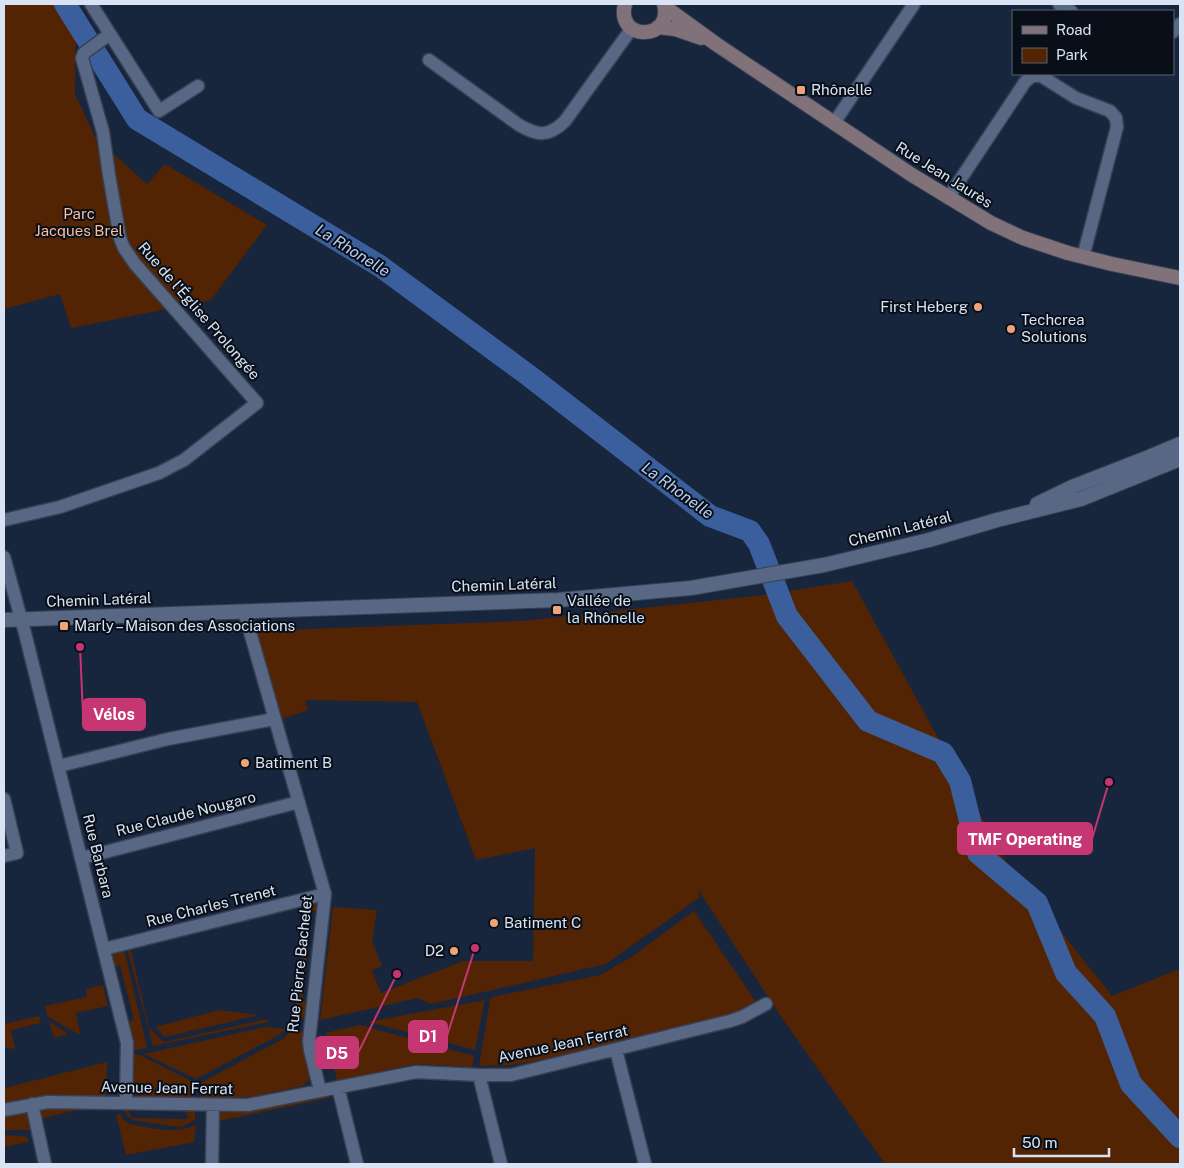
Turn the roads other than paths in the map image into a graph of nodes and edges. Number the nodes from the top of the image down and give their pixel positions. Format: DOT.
graph roads {
  1 [pos="91,4"];
  2 [pos="914,4"];
  3 [pos="623,5"];
  4 [pos="664,6"];
  5 [pos="632,28"];
  6 [pos="658,28"];
  7 [pos="105,37"];
  8 [pos="716,44"];
  9 [pos="429,60"];
  10 [pos="198,86"];
  11 [pos="834,123"];
  12 [pos="948,198"];
  13 [pos="1083,257"];
  14 [pos="1180,278"];
  15 [pos="1180,444"];
  16 [pos="1180,459"];
  17 [pos="4,520"];
  18 [pos="997,520"];
  19 [pos="4,557"];
  20 [pos="244,611"];
  21 [pos="21,619"];
  22 [pos="4,620"];
  23 [pos="274,718"];
  24 [pos="59,766"];
  25 [pos="4,799"];
  26 [pos="299,802"];
  27 [pos="4,856"];
  28 [pos="82,858"];
  29 [pos="325,894"];
  30 [pos="104,949"];
  31 [pos="766,1004"];
  32 [pos="616,1050"];
  33 [pos="479,1075"];
  34 [pos="338,1087"];
  35 [pos="320,1090"];
  36 [pos="126,1103"];
  37 [pos="32,1104"];
  38 [pos="214,1105"];
  39 [pos="4,1110"];
  40 [pos="45,1164"];
  41 [pos="212,1164"];
  42 [pos="357,1164"];
  43 [pos="501,1164"];
  44 [pos="645,1164"];
  1 -- 7 [label="street"];
  2 -- 11 [label="street"];
  3 -- 5 [label="main road"];
  4 -- 6 [label="main road, Rue Jean Jaurès"];
  4 -- 8 [label="main road, Rue Jean Jaurès"];
  5 -- 6 [label="main road, Rue Jean Jaurès"];
  5 -- 9 [label="street"];
  6 -- 8 [label="main road, Rue Jean Jaurès"];
  7 -- 10 [label="street"];
  7 -- 17 [label="street, Rue de l'Église Prolongée"];
  8 -- 11 [label="main road, Rue Jean Jaurès"];
  11 -- 12 [label="main road, Rue Jean Jaurès"];
  12 -- 13 [label="main road, Rue Jean Jaurès"];
  12 -- 13 [label="street"];
  13 -- 14 [label="main road, Rue Jean Jaurès"];
  15 -- 18 [label="street, Chemin Latéral"];
  16 -- 18 [label="street, Chemin Latéral"];
  18 -- 20 [label="street, Chemin Latéral"];
  19 -- 21 [label="street, Rue Barbara"];
  20 -- 21 [label="street, Chemin Latéral"];
  20 -- 23 [label="street, Rue Pierre Bachelet"];
  21 -- 22 [label="street, Chemin Latéral"];
  21 -- 24 [label="street, Rue Barbara"];
  23 -- 24 [label="street"];
  23 -- 26 [label="street, Rue Pierre Bachelet"];
  24 -- 28 [label="street, Rue Barbara"];
  25 -- 27 [label="street"];
  26 -- 28 [label="street, Rue Claude Nougaro"];
  26 -- 29 [label="street, Rue Pierre Bachelet"];
  28 -- 30 [label="street, Rue Barbara"];
  29 -- 30 [label="street, Rue Charles Trenet"];
  29 -- 35 [label="street, Rue Pierre Bachelet"];
  30 -- 36 [label="street, Rue Barbara"];
  31 -- 32 [label="street, Avenue Jean Ferrat"];
  32 -- 33 [label="street, Avenue Jean Ferrat"];
  32 -- 44 [label="street"];
  33 -- 34 [label="street, Avenue Jean Ferrat"];
  33 -- 43 [label="street"];
  34 -- 35 [label="street, Avenue Jean Ferrat"];
  34 -- 42 [label="street"];
  35 -- 38 [label="street, Avenue Jean Ferrat"];
  36 -- 37 [label="street, Avenue Jean Ferrat"];
  36 -- 38 [label="street, Avenue Jean Ferrat"];
  37 -- 39 [label="street, Avenue Jean Ferrat"];
  37 -- 40 [label="street"];
  38 -- 41 [label="street"];
}
